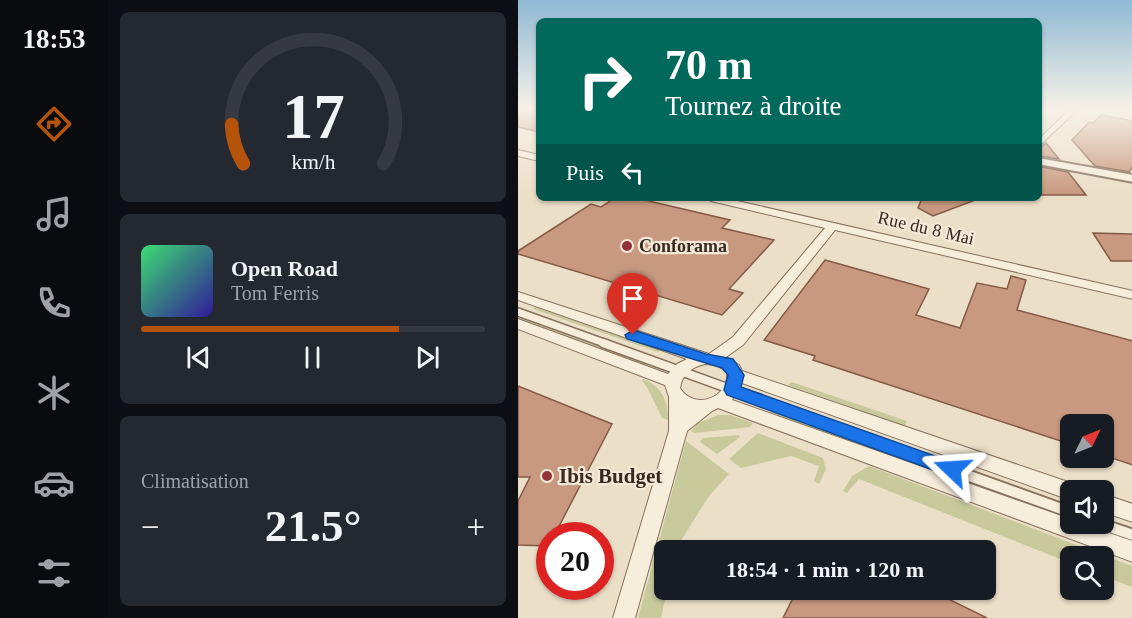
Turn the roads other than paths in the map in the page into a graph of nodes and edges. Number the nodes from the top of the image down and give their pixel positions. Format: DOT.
graph roads {
  1 [pos="518,153"];
  2 [pos="536,157"];
  3 [pos="1042,162"];
  4 [pos="1133,178"];
  5 [pos="724,201"];
  6 [pos="832,226"];
  7 [pos="1133,295"];
  8 [pos="518,296"];
  9 [pos="518,312"];
  10 [pos="518,324"];
  11 [pos="738,341"];
  12 [pos="709,359"];
  13 [pos="676,384"];
  14 [pos="725,388"];
  15 [pos="679,427"];
  16 [pos="1060,488"];
  17 [pos="1114,507"];
  18 [pos="1060,508"];
  19 [pos="1133,513"];
  20 [pos="1114,528"];
  21 [pos="1133,535"];
  22 [pos="1133,552"];
  23 [pos="624,618"];
  1 -- 2 [label="street"];
  3 -- 4 [label="street"];
  5 -- 6 [label="street, Rue du 8 Mai"];
  6 -- 7 [label="street, Rue du 8 Mai"];
  6 -- 11 [label="street"];
  8 -- 12 [label="street"];
  9 -- 13 [label="lane"];
  10 -- 13 [label="street"];
  11 -- 12 [label="street"];
  11 -- 14 [label="street"];
  12 -- 13 [label="street"];
  12 -- 14 [label="street"];
  13 -- 14 [label="lane"];
  13 -- 14 [label="street"];
  13 -- 15 [label="street"];
  14 -- 15 [label="street"];
  14 -- 16 [label="street"];
  14 -- 18 [label="lane"];
  14 -- 22 [label="street"];
  15 -- 23 [label="street"];
  17 -- 19 [label="street"];
  20 -- 21 [label="lane"];
}
